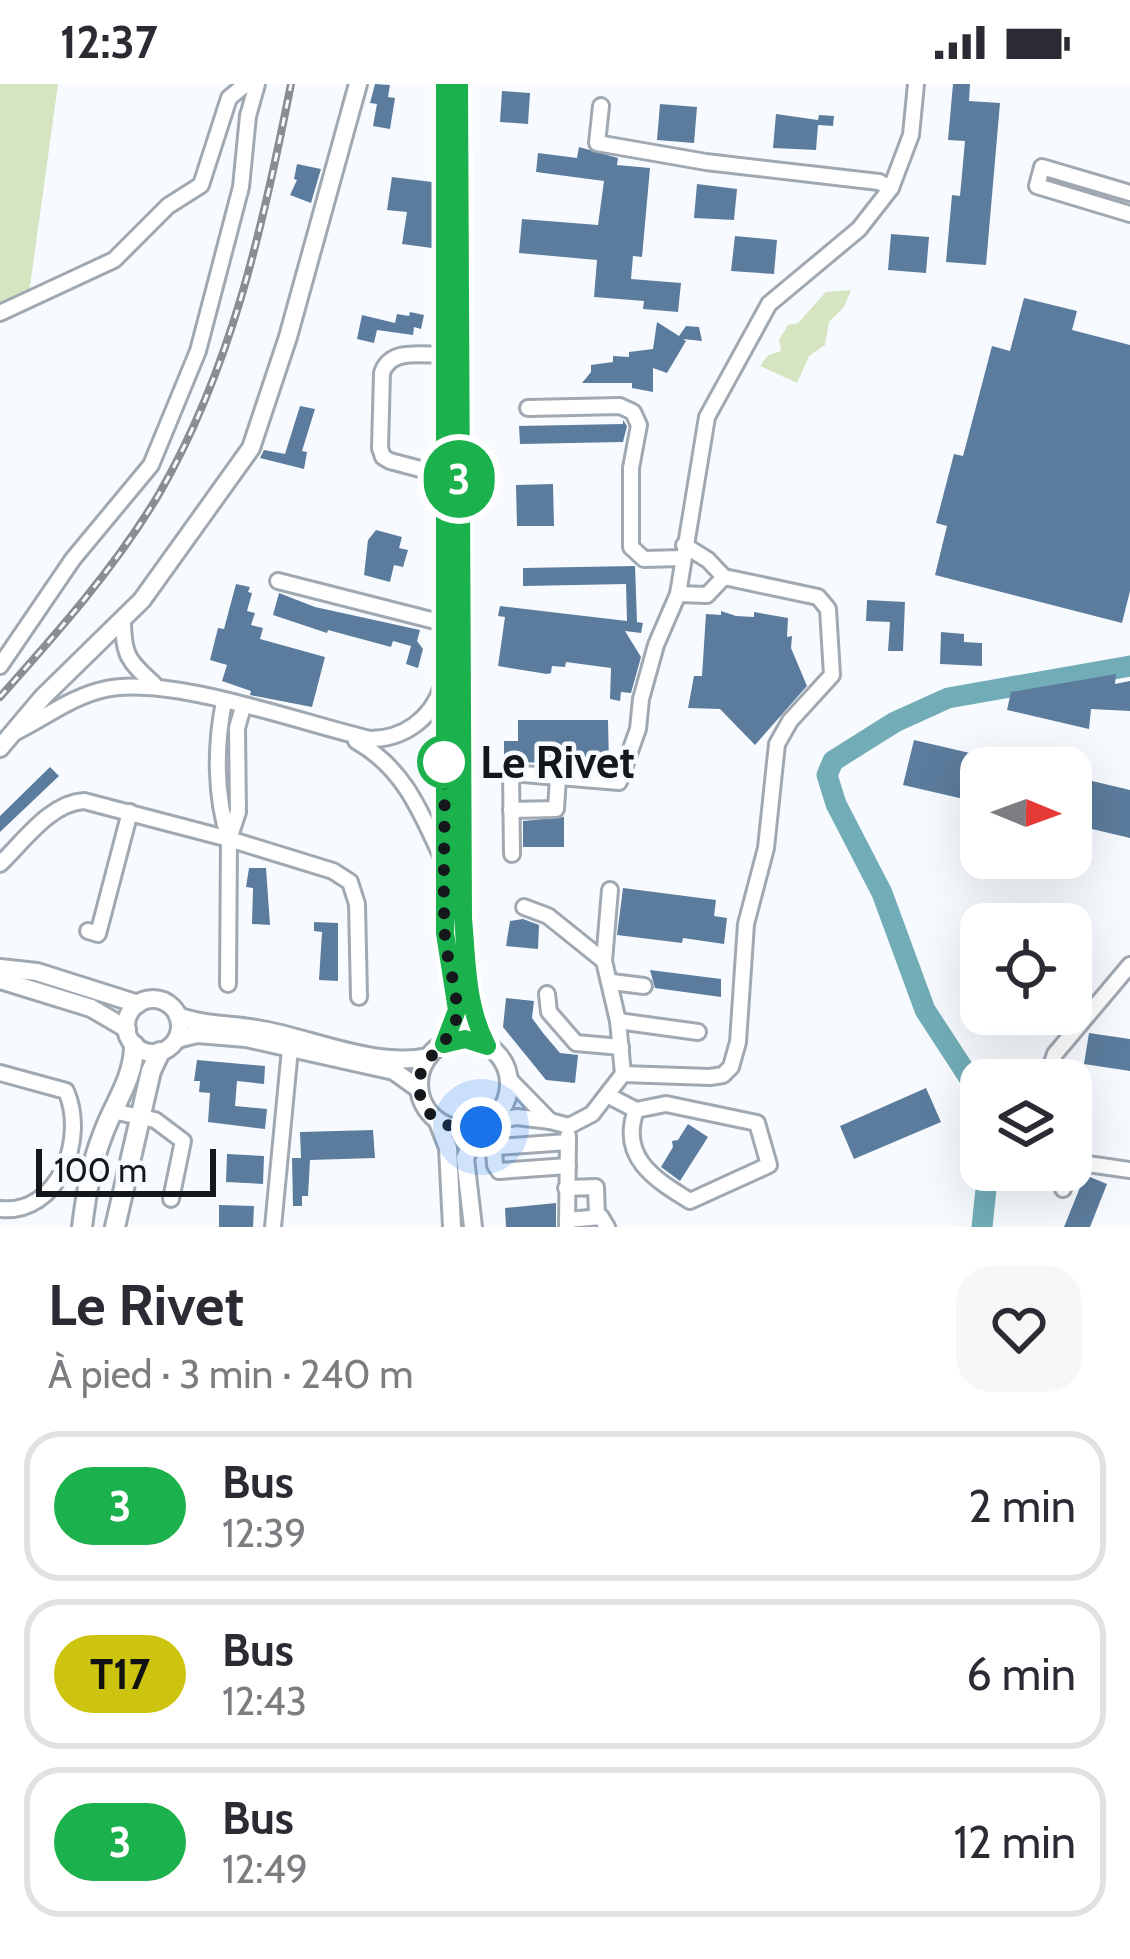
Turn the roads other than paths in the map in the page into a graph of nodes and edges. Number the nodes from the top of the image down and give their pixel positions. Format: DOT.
graph roads {
  1 [pos="246,84"];
  2 [pos="256,84"];
  3 [pos="358,84"];
  4 [pos="445,84"];
  5 [pos="459,84"];
  6 [pos="916,84"];
  7 [pos="601,106"];
  8 [pos="891,188"];
  9 [pos="1130,193"];
  10 [pos="1130,214"];
  11 [pos="0,313"];
  12 [pos="444,355"];
  13 [pos="528,407"];
  14 [pos="443,475"];
  15 [pos="683,551"];
  16 [pos="724,577"];
  17 [pos="278,581"];
  18 [pos="678,594"];
  19 [pos="123,619"];
  20 [pos="443,623"];
  21 [pos="0,666"];
  22 [pos="443,682"];
  23 [pos="154,684"];
  24 [pos="224,702"];
  25 [pos="243,707"];
  26 [pos="341,732"];
  27 [pos="13,733"];
  28 [pos="0,748"];
  29 [pos="558,777"];
  30 [pos="512,809"];
  31 [pos="130,812"];
  32 [pos="230,839"];
  33 [pos="512,854"];
  34 [pos="0,864"];
  35 [pos="445,866"];
  36 [pos="610,890"];
  37 [pos="524,907"];
  38 [pos="88,931"];
  39 [pos="604,961"];
  40 [pos="1130,965"];
  41 [pos="0,968"];
  42 [pos="0,980"];
  43 [pos="611,982"];
  44 [pos="228,984"];
  45 [pos="644,986"];
  46 [pos="547,994"];
  47 [pos="359,997"];
  48 [pos="138,1004"];
  49 [pos="178,1016"];
  50 [pos="618,1021"];
  51 [pos="698,1032"];
  52 [pos="130,1037"];
  53 [pos="177,1039"];
  54 [pos="444,1044"];
  55 [pos="487,1046"];
  56 [pos="621,1048"];
  57 [pos="290,1049"];
  58 [pos="160,1052"];
  59 [pos="428,1058"];
  60 [pos="1053,1059"];
  61 [pos="0,1073"];
  62 [pos="623,1074"];
  63 [pos="508,1078"];
  64 [pos="419,1089"];
  65 [pos="609,1096"];
  66 [pos="636,1110"];
  67 [pos="112,1111"];
  68 [pos="144,1117"];
  69 [pos="438,1121"];
  70 [pos="550,1121"];
  71 [pos="485,1124"];
  72 [pos="568,1134"];
  73 [pos="1092,1164"];
  74 [pos="568,1166"];
  75 [pos="1130,1170"];
  76 [pos="566,1188"];
  77 [pos="171,1199"];
  78 [pos="0,1209"];
  79 [pos="602,1222"];
  80 [pos="567,1224"];
  81 [pos="82,1227"];
  82 [pos="115,1227"];
  83 [pos="273,1227"];
  84 [pos="452,1227"];
  85 [pos="473,1227"];
  1 -- 11 [label="street"];
  2 -- 21 [label="street"];
  3 -- 19 [label="main road"];
  4 -- 12 [label="main road"];
  5 -- 55 [label="main road"];
  6 -- 8 [label="street"];
  7 -- 8 [label="street"];
  8 -- 15 [label="street"];
  9 -- 10 [label="street"];
  12 -- 14 [label="main road"];
  12 -- 14 [label="street"];
  13 -- 15 [label="street"];
  14 -- 20 [label="main road"];
  15 -- 16 [label="street"];
  15 -- 18 [label="street"];
  16 -- 18 [label="street"];
  16 -- 62 [label="street"];
  17 -- 20 [label="street"];
  18 -- 29 [label="street"];
  19 -- 23 [label="street"];
  19 -- 27 [label="main road"];
  20 -- 22 [label="main road"];
  22 -- 26 [label="street"];
  22 -- 35 [label="main road"];
  23 -- 24 [label="street"];
  23 -- 27 [label="street"];
  24 -- 25 [label="street"];
  24 -- 32 [label="street"];
  25 -- 26 [label="street"];
  25 -- 32 [label="street"];
  26 -- 35 [label="street"];
  27 -- 28 [label="main road"];
  29 -- 30 [label="street"];
  29 -- 30 [label="street"];
  30 -- 33 [label="street"];
  31 -- 32 [label="street"];
  31 -- 34 [label="street"];
  31 -- 38 [label="street"];
  32 -- 44 [label="street"];
  32 -- 47 [label="street"];
  35 -- 54 [label="main road"];
  36 -- 39 [label="street"];
  37 -- 39 [label="street"];
  39 -- 43 [label="street"];
  40 -- 60 [label="street"];
  41 -- 48 [label="main road"];
  42 -- 52 [label="main road"];
  43 -- 45 [label="street"];
  43 -- 50 [label="street"];
  46 -- 56 [label="street"];
  48 -- 49 [label="main road"];
  48 -- 52 [label="main road"];
  49 -- 53 [label="main road"];
  49 -- 59 [label="main road"];
  50 -- 51 [label="street"];
  50 -- 56 [label="street"];
  52 -- 58 [label="main road"];
  52 -- 67 [label="highway"];
  53 -- 57 [label="main road"];
  53 -- 58 [label="main road"];
  54 -- 55 [label="main road"];
  54 -- 59 [label="main road"];
  55 -- 63 [label="main road"];
  56 -- 62 [label="street"];
  57 -- 64 [label="main road"];
  57 -- 83 [label="street"];
  58 -- 68 [label="highway"];
  59 -- 64 [label="main road"];
  61 -- 78 [label="street"];
  62 -- 65 [label="street"];
  63 -- 70 [label="street"];
  63 -- 71 [label="main road"];
  64 -- 69 [label="main road"];
  65 -- 66 [label="street"];
  65 -- 72 [label="street"];
  66 -- 66 [label="street"];
  67 -- 68 [label="street"];
  67 -- 81 [label="highway"];
  68 -- 77 [label="street"];
  68 -- 82 [label="highway"];
  69 -- 71 [label="main road"];
  69 -- 84 [label="main road"];
  70 -- 71 [label="street"];
  70 -- 72 [label="street"];
  71 -- 85 [label="main road"];
  72 -- 74 [label="street"];
  72 -- 74 [label="street"];
  73 -- 75 [label="street"];
  74 -- 76 [label="street"];
  76 -- 79 [label="street"];
  76 -- 80 [label="street"];
  79 -- 80 [label="street"];
}
